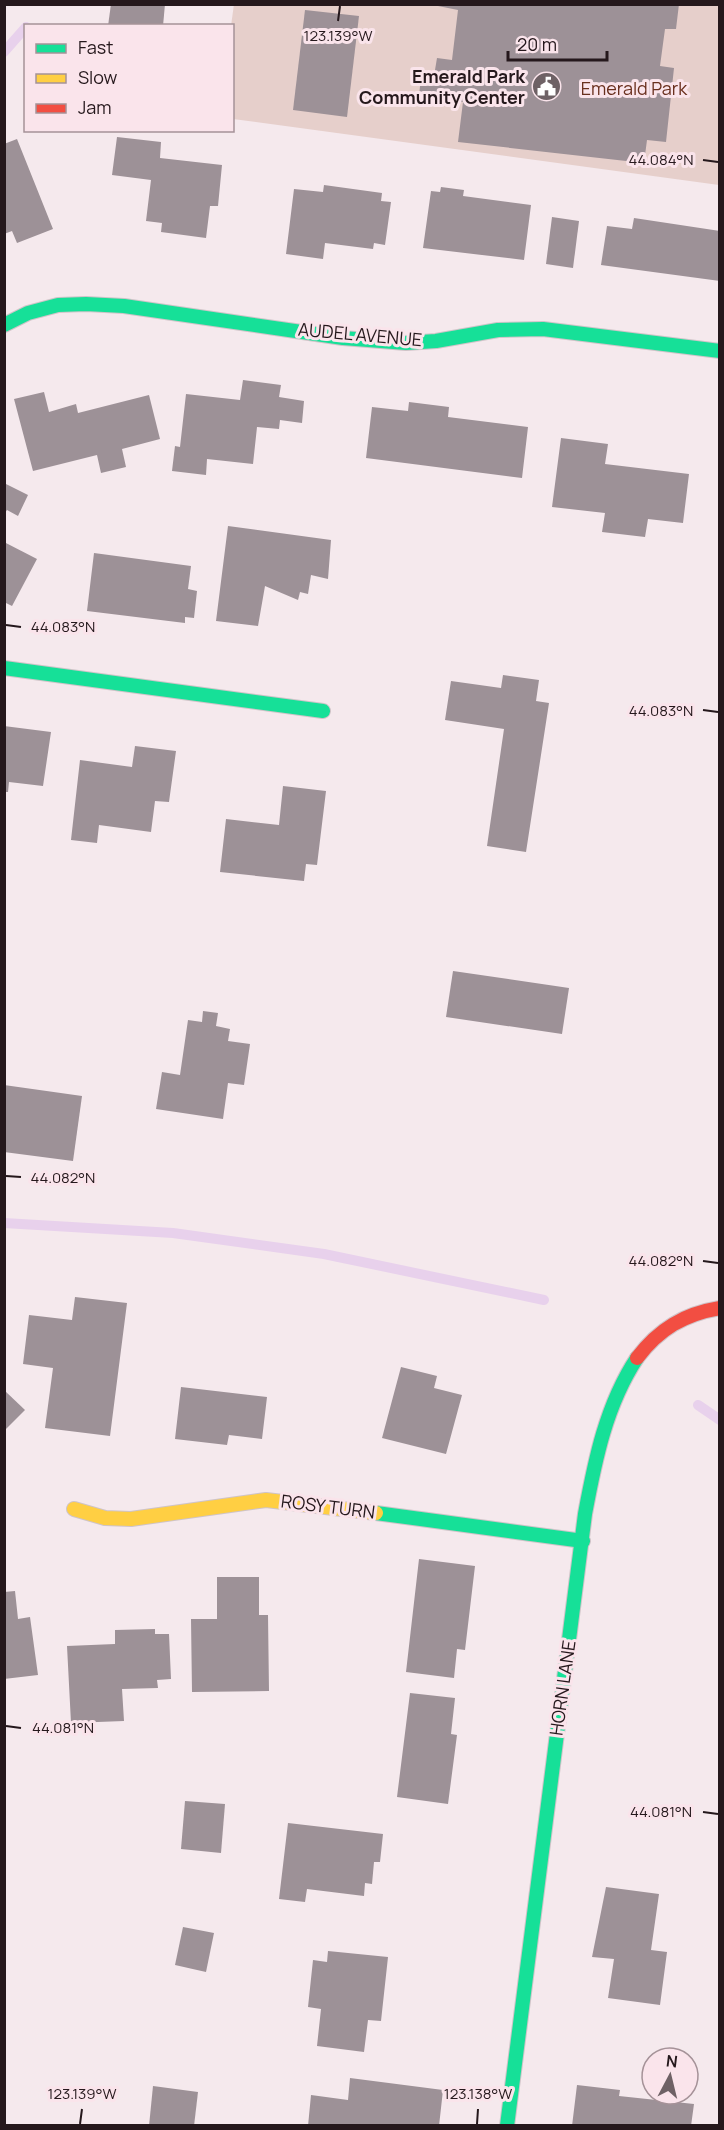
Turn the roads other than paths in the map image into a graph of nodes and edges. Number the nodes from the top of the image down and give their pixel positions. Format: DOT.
graph roads {
  1 [pos="4,325"];
  2 [pos="720,351"];
  3 [pos="4,668"];
  4 [pos="323,711"];
  5 [pos="720,1308"];
  6 [pos="74,1509"];
  7 [pos="583,1541"];
  8 [pos="507,2126"];
  1 -- 2 [label="street, AUDEL AVENUE"];
  3 -- 4 [label="street"];
  5 -- 7 [label="street, HORN LANE"];
  6 -- 7 [label="street, ROSY TURN"];
  7 -- 8 [label="street, HORN LANE"];
}
